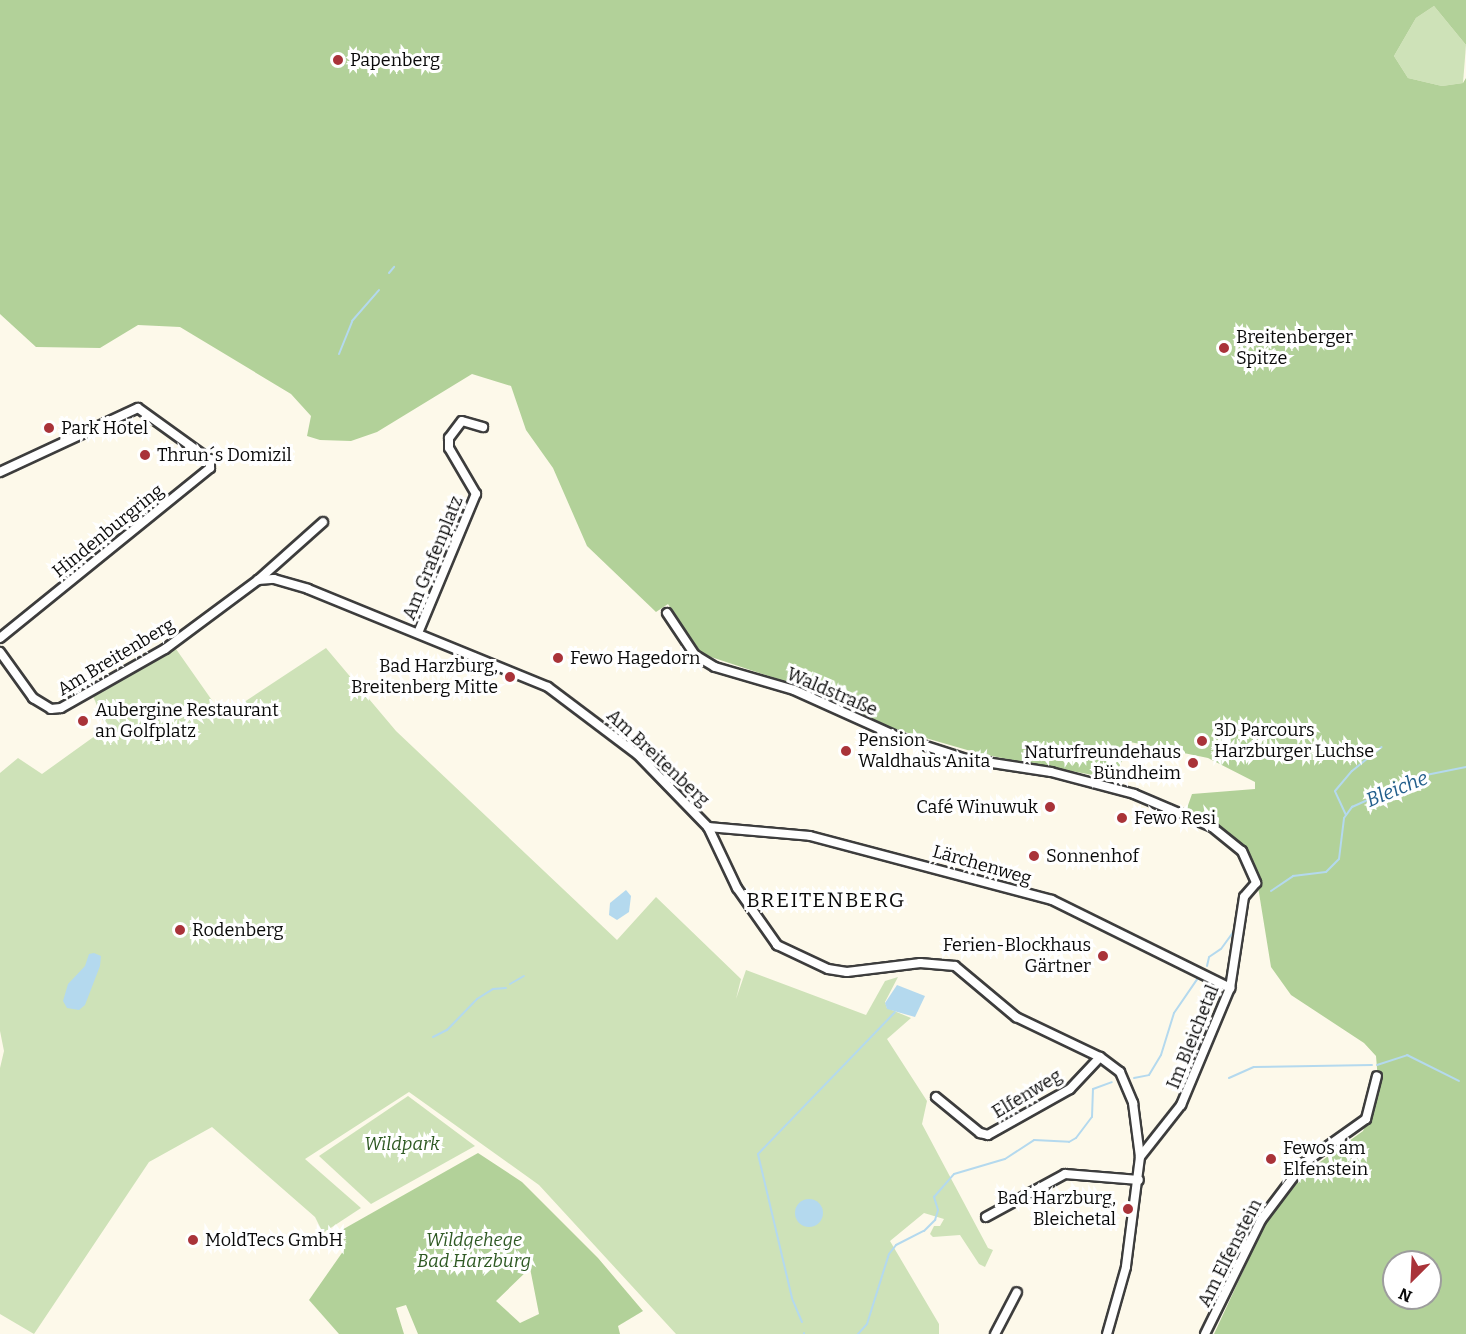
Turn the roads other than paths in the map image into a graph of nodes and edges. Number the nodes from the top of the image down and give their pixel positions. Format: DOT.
graph roads {
  1 [pos="483,428"];
  2 [pos="0,472"];
  3 [pos="322,522"];
  4 [pos="258,580"];
  5 [pos="667,613"];
  6 [pos="418,633"];
  7 [pos="0,638"];
  8 [pos="0,652"];
  9 [pos="708,828"];
  10 [pos="1256,883"];
  11 [pos="1230,988"];
  12 [pos="1100,1058"];
  13 [pos="1377,1076"];
  14 [pos="936,1097"];
  15 [pos="1140,1157"];
  16 [pos="1139,1179"];
  17 [pos="986,1217"];
  18 [pos="1017,1292"];
  19 [pos="995,1334"];
  20 [pos="1107,1334"];
  21 [pos="1205,1334"];
  1 -- 6 [label="street, Am Grafenplatz"];
  2 -- 7 [label="street, Hindenburgring"];
  3 -- 4 [label="street, Am Breitenberg"];
  4 -- 6 [label="street, Am Breitenberg"];
  4 -- 8 [label="street, Am Breitenberg"];
  5 -- 10 [label="street, Waldstraße"];
  6 -- 9 [label="street, Am Breitenberg"];
  9 -- 11 [label="street, Lärchenweg"];
  9 -- 12 [label="street, Am Breitenberg"];
  10 -- 11 [label="street, Im Bleichetal"];
  11 -- 15 [label="street, Im Bleichetal"];
  12 -- 14 [label="street, Elfenweg"];
  12 -- 15 [label="street, Am Breitenberg"];
  13 -- 21 [label="street, Am Elfenstein"];
  15 -- 16 [label="street, Am Breitenberg"];
  16 -- 17 [label="street"];
  16 -- 20 [label="street, Am Breitenberg"];
  18 -- 19 [label="street"];
}
